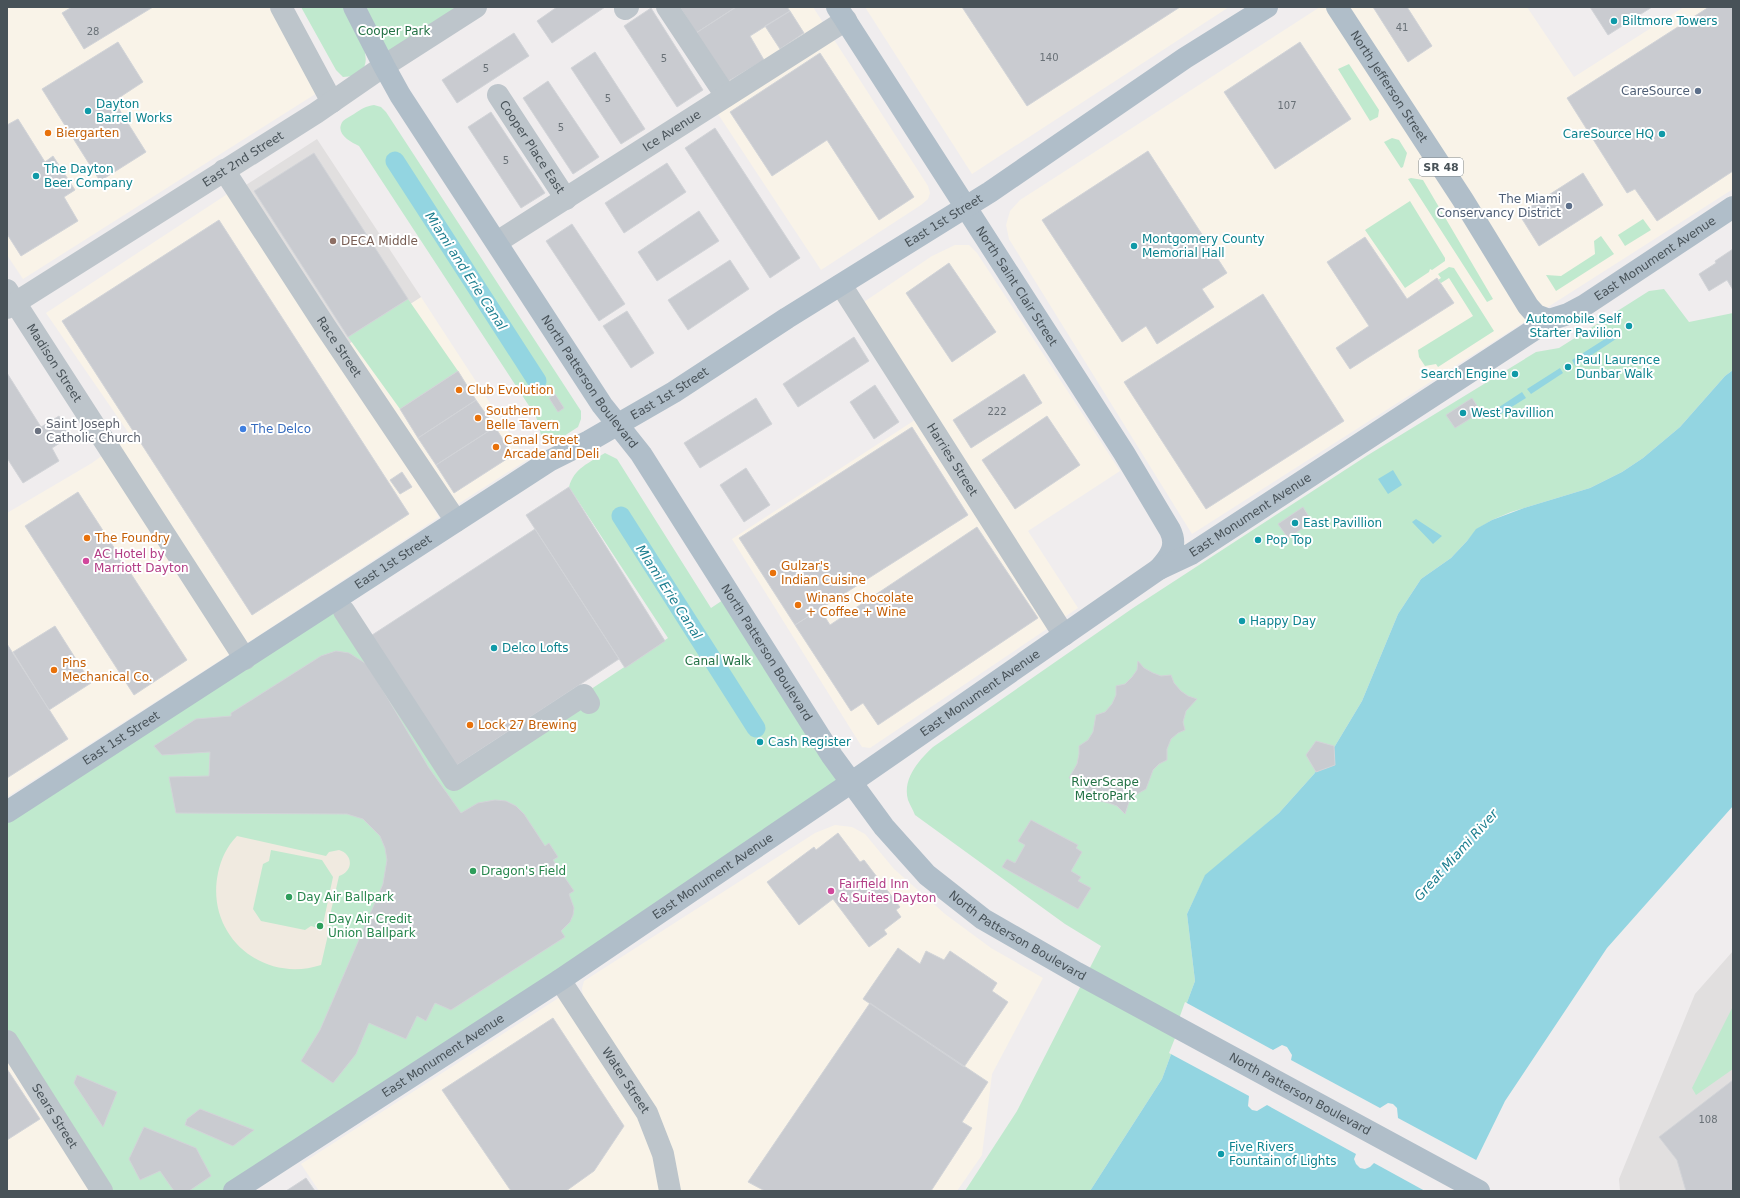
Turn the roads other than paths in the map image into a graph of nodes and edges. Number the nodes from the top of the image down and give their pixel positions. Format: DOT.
graph roads {
  1 [pos="282,7"];
  2 [pos="354,7"];
  3 [pos="476,7"];
  4 [pos="667,7"];
  5 [pos="1266,7"];
  6 [pos="1337,7"];
  7 [pos="842,14"];
  8 [pos="384,66"];
  9 [pos="498,95"];
  10 [pos="726,96"];
  11 [pos="332,102"];
  12 [pos="224,170"];
  13 [pos="566,198"];
  14 [pos="967,207"];
  15 [pos="1733,207"];
  16 [pos="497,242"];
  17 [pos="840,285"];
  18 [pos="10,301"];
  19 [pos="1549,320"];
  20 [pos="616,424"];
  21 [pos="456,522"];
  22 [pos="1159,569"];
  23 [pos="344,611"];
  24 [pos="1064,635"];
  25 [pos="245,659"];
  26 [pos="589,703"];
  27 [pos="852,782"];
  28 [pos="7,812"];
  29 [pos="560,980"];
  30 [pos="7,1040"];
  31 [pos="102,1191"];
  32 [pos="234,1191"];
  33 [pos="670,1191"];
  34 [pos="1479,1191"];
  1 -- 11 [label="street"];
  2 -- 8 [label="main road, North Patterson Boulevard"];
  3 -- 8 [label="street, East 2nd Street"];
  4 -- 10 [label="street"];
  5 -- 14 [label="main road, East 1st Street"];
  6 -- 19 [label="main road, North Jefferson Street / SR 48"];
  7 -- 10 [label="street, Ice Avenue"];
  7 -- 14 [label="main road, North Saint Clair Street"];
  8 -- 11 [label="street, East 2nd Street"];
  8 -- 16 [label="main road, North Patterson Boulevard"];
  9 -- 13 [label="street, Cooper Place East"];
  10 -- 13 [label="street, Ice Avenue"];
  11 -- 12 [label="street, East 2nd Street"];
  12 -- 18 [label="street, East 2nd Street"];
  12 -- 21 [label="street, Race Street"];
  13 -- 16 [label="street, Ice Avenue"];
  14 -- 17 [label="main road, East 1st Street"];
  14 -- 22 [label="main road, North Saint Clair Street"];
  15 -- 19 [label="main road, East Monument Avenue"];
  16 -- 20 [label="main road, North Patterson Boulevard"];
  17 -- 20 [label="main road, East 1st Street"];
  17 -- 24 [label="street, Harries Street"];
  18 -- 25 [label="street, Madison Street"];
  19 -- 22 [label="main road, East Monument Avenue"];
  20 -- 21 [label="main road, East 1st Street"];
  20 -- 27 [label="main road, North Patterson Boulevard"];
  21 -- 25 [label="main road, East 1st Street"];
  22 -- 24 [label="main road, East Monument Avenue"];
  23 -- 26 [label="street"];
  24 -- 27 [label="main road, East Monument Avenue"];
  25 -- 28 [label="main road, East 1st Street"];
  27 -- 29 [label="main road, East Monument Avenue"];
  27 -- 34 [label="main road, North Patterson Boulevard"];
  29 -- 32 [label="main road, East Monument Avenue"];
  29 -- 33 [label="street, Water Street"];
  30 -- 31 [label="street, Sears Street"];
}
